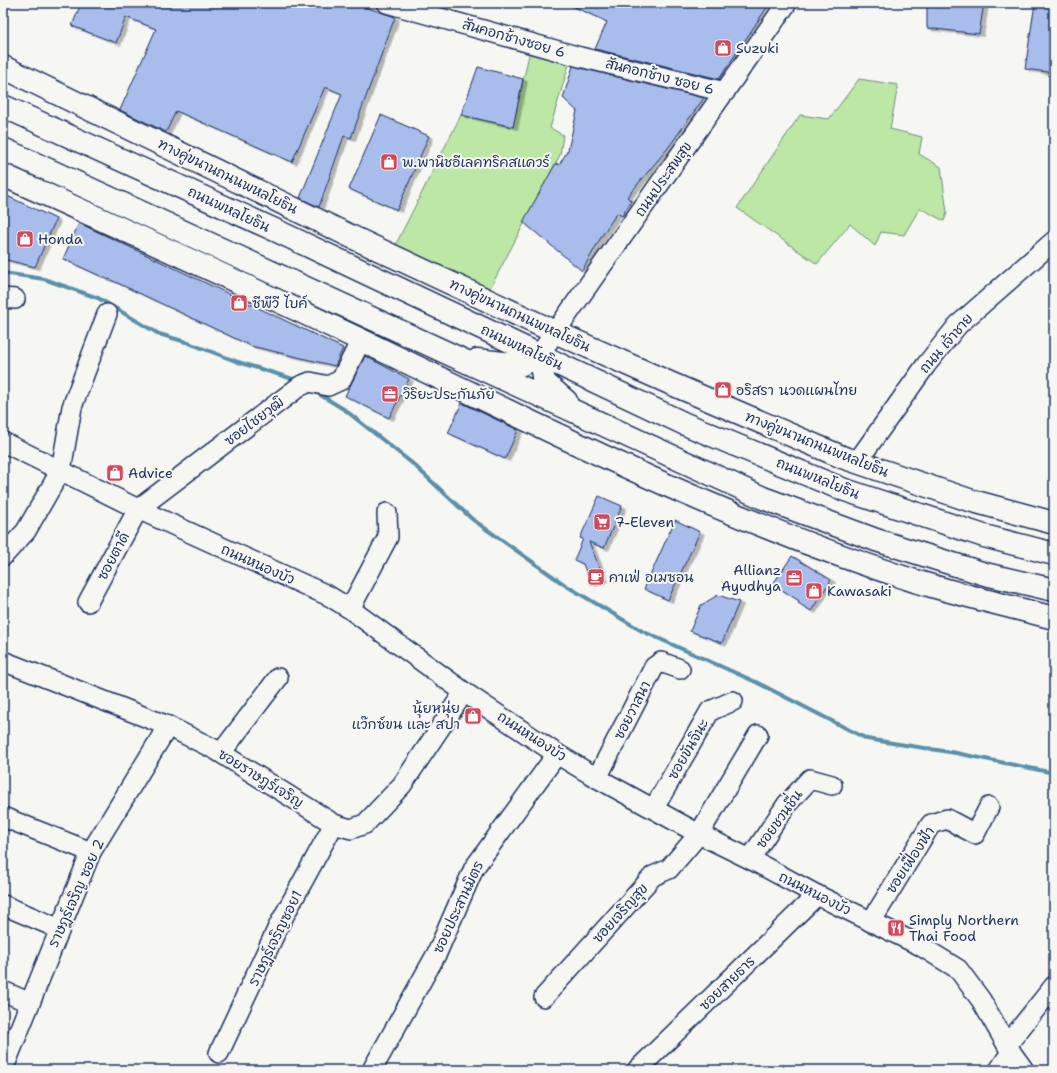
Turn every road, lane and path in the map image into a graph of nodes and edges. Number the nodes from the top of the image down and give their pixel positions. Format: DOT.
graph roads {
  1 [pos="388,3"];
  2 [pos="778,5"];
  3 [pos="595,60"];
  4 [pos="3,68"];
  5 [pos="725,92"];
  6 [pos="3,106"];
  7 [pos="3,149"];
  8 [pos="3,175"];
  9 [pos="277,231"];
  10 [pos="350,236"];
  11 [pos="1054,241"];
  12 [pos="107,314"];
  13 [pos="327,324"];
  14 [pos="390,326"];
  15 [pos="556,332"];
  16 [pos="361,340"];
  17 [pos="539,355"];
  18 [pos="457,357"];
  19 [pos="586,418"];
  20 [pos="3,442"];
  21 [pos="849,460"];
  22 [pos="62,470"];
  23 [pos="876,501"];
  24 [pos="138,510"];
  25 [pos="387,513"];
  26 [pos="819,518"];
  27 [pos="747,519"];
  28 [pos="1054,523"];
  29 [pos="1054,554"];
  30 [pos="3,556"];
  31 [pos="1054,590"];
  32 [pos="88,602"];
  33 [pos="350,609"];
  34 [pos="1054,618"];
  35 [pos="3,661"];
  36 [pos="680,669"];
  37 [pos="278,678"];
  38 [pos="464,692"];
  39 [pos="733,701"];
  40 [pos="168,726"];
  41 [pos="758,735"];
  42 [pos="221,753"];
  43 [pos="557,754"];
  44 [pos="597,778"];
  45 [pos="832,785"];
  46 [pos="989,807"];
  47 [pos="654,808"];
  48 [pos="3,817"];
  49 [pos="334,824"];
  50 [pos="699,834"];
  51 [pos="91,852"];
  52 [pos="750,859"];
  53 [pos="817,895"];
  54 [pos="3,905"];
  55 [pos="871,922"];
  56 [pos="60,929"];
  57 [pos="1054,986"];
  58 [pos="3,991"];
  59 [pos="544,997"];
  60 [pos="30,1003"];
  61 [pos="1009,1049"];
  62 [pos="219,1053"];
  63 [pos="3,1070"];
  64 [pos="372,1070"];
  65 [pos="637,1070"];
  66 [pos="999,1070"];
  67 [pos="1024,1070"];
  1 -- 3 [label="street, สันคอกช้างซอย 6"];
  2 -- 5 [label="street, ถนนประสพสุข"];
  3 -- 5 [label="street, สันคอกช้าง ซอย 6"];
  4 -- 10 [label="main road, ทางคู่ขนานถนนพหลโยธิน"];
  5 -- 15 [label="street, ถนนประสพสุข"];
  6 -- 9 [label="main road, ถนนพหลโยธิน"];
  7 -- 14 [label="main road"];
  8 -- 13 [label="main road"];
  9 -- 10 [label="main road"];
  9 -- 17 [label="main road, ถนนพหลโยธิน"];
  10 -- 15 [label="main road, ทางคู่ขนานถนนพหลโยธิน"];
  11 -- 21 [label="street, ถนน เจ้าชาย"];
  12 -- 22 [label="street"];
  13 -- 14 [label="main road"];
  13 -- 16 [label="main road"];
  14 -- 18 [label="main road"];
  15 -- 17 [label="street, ถนนประสพสุข"];
  15 -- 21 [label="main road, ทางคู่ขนานถนนพหลโยธิน"];
  16 -- 24 [label="street, ซอยไชยวุฒิ"];
  16 -- 27 [label="main road"];
  17 -- 18 [label="main road"];
  17 -- 19 [label="main road"];
  17 -- 23 [label="main road, ถนนพหลโยธิน"];
  18 -- 19 [label="main road"];
  19 -- 26 [label="main road"];
  20 -- 22 [label="street, ถนนหนองบัว"];
  21 -- 23 [label="main road"];
  21 -- 28 [label="main road, ทางคู่ขนานถนนพหลโยธิน"];
  22 -- 24 [label="street, ถนนหนองบัว"];
  22 -- 30 [label="street"];
  23 -- 29 [label="main road, ถนนพหลโยธิน"];
  24 -- 32 [label="street, ซอยตาดี"];
  24 -- 33 [label="street, ถนนหนองบัว"];
  25 -- 33 [label="street"];
  26 -- 27 [label="main road"];
  26 -- 31 [label="main road"];
  27 -- 34 [label="main road"];
  33 -- 38 [label="street, ถนนหนองบัว"];
  35 -- 40 [label="street, ซอยราษฎร์เจริญ"];
  36 -- 44 [label="street, ซอยวาสนา"];
  37 -- 42 [label="street"];
  38 -- 43 [label="street, ถนนหนองบัว"];
  38 -- 49 [label="street, ซอยราษฎร์เจริญ"];
  39 -- 47 [label="street, ซอยขันจินะ"];
  40 -- 42 [label="street, ซอยราษฎร์เจริญ"];
  40 -- 51 [label="street, ราษฎร์เจริญ ซอย 2"];
  41 -- 50 [label="street, ซอยเจริญสุข"];
  42 -- 49 [label="street, ซอยราษฎร์เจริญ"];
  43 -- 44 [label="street, ถนนหนองบัว"];
  43 -- 64 [label="street, ซอยประสานมิตร"];
  44 -- 47 [label="street, ถนนหนองบัว"];
  45 -- 52 [label="street, ซอยชวนชื่น"];
  46 -- 55 [label="street, ซอยเฟื่องฟ้า"];
  47 -- 50 [label="street, ถนนหนองบัว"];
  48 -- 51 [label="street"];
  49 -- 62 [label="street, ราษฎร์เจริญซอย1"];
  50 -- 52 [label="street, ถนนหนองบัว"];
  50 -- 59 [label="street, ซอยเจริญสุข"];
  51 -- 56 [label="street, ราษฎร์เจริญ ซอย 2"];
  52 -- 53 [label="street, ถนนหนองบัว"];
  53 -- 55 [label="street, ถนนหนองบัว"];
  53 -- 65 [label="street, ซอยสายธาร"];
  54 -- 56 [label="street"];
  55 -- 61 [label="street, ถนนหนองบัว"];
  56 -- 60 [label="street, ราษฎร์เจริญ ซอย 2"];
  57 -- 61 [label="street"];
  58 -- 60 [label="street"];
  60 -- 63 [label="street, ราษฎร์เจริญ ซอย 2"];
  61 -- 66 [label="street"];
  61 -- 67 [label="street, ถนนหนองบัว"];
}
